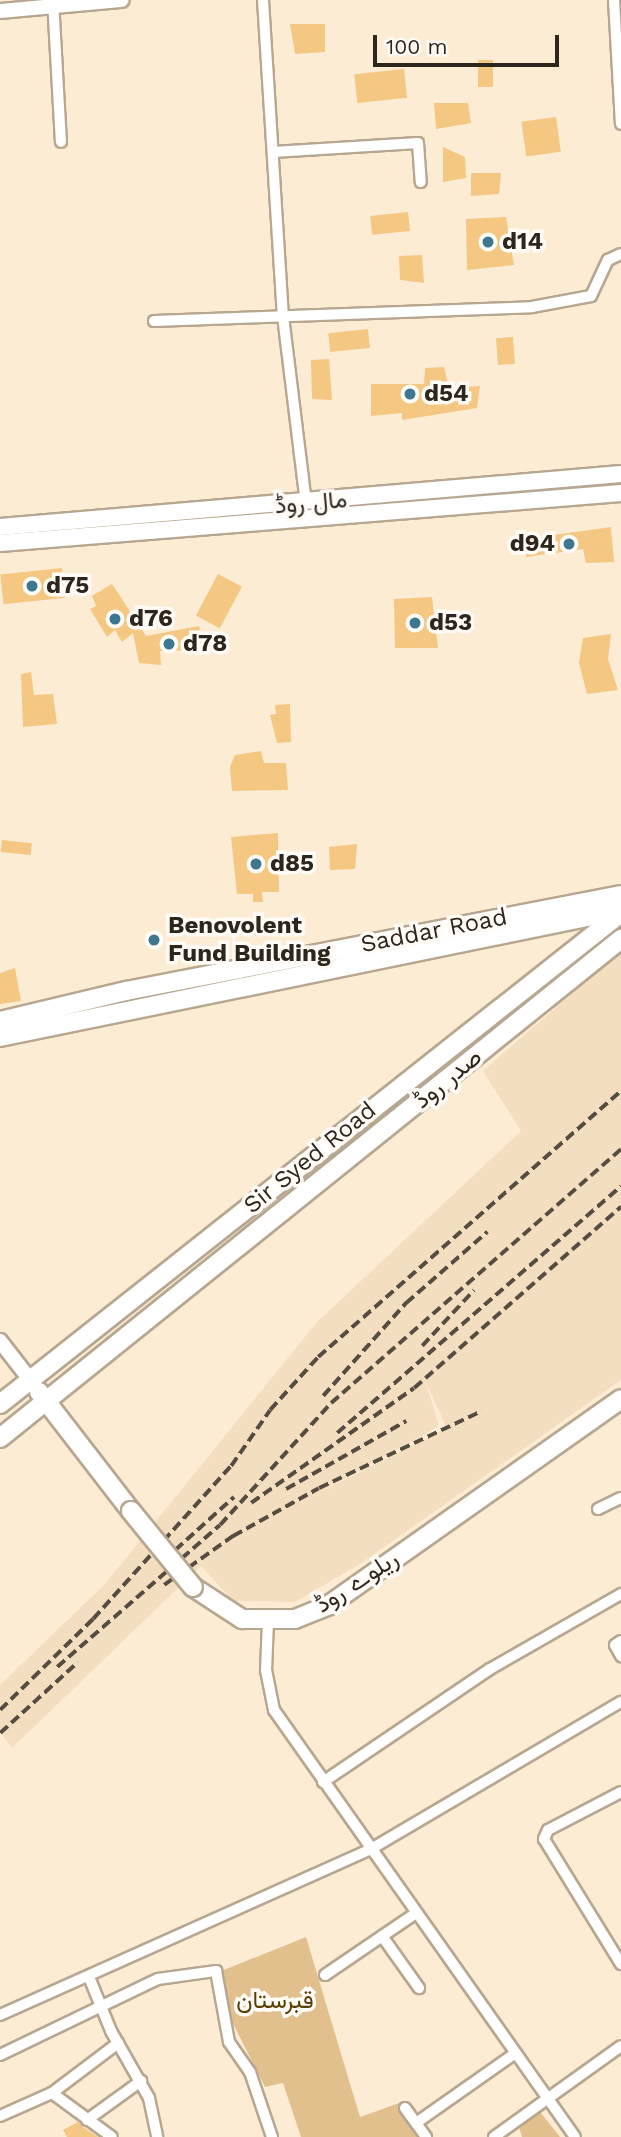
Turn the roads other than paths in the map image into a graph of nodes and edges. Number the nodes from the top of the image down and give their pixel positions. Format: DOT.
graph roads {
  1 [pos="122,0"];
  2 [pos="263,0"];
  3 [pos="614,0"];
  4 [pos="53,3"];
  5 [pos="0,11"];
  6 [pos="621,124"];
  7 [pos="61,142"];
  8 [pos="273,152"];
  9 [pos="421,181"];
  10 [pos="621,254"];
  11 [pos="283,316"];
  12 [pos="154,321"];
  13 [pos="621,474"];
  14 [pos="621,493"];
  15 [pos="306,503"];
  16 [pos="0,527"];
  17 [pos="31,533"];
  18 [pos="0,543"];
  19 [pos="621,895"];
  20 [pos="621,912"];
  21 [pos="521,922"];
  22 [pos="621,939"];
  23 [pos="0,1021"];
  24 [pos="0,1037"];
  25 [pos="0,1341"];
  26 [pos="31,1381"];
  27 [pos="621,1399"];
  28 [pos="46,1402"];
  29 [pos="0,1404"];
  30 [pos="0,1438"];
  31 [pos="617,1500"];
  32 [pos="598,1509"];
  33 [pos="621,1513"];
  34 [pos="621,1594"];
  35 [pos="268,1621"];
  36 [pos="621,1641"];
  37 [pos="621,1656"];
  38 [pos="621,1702"];
  39 [pos="323,1782"];
  40 [pos="621,1791"];
  41 [pos="372,1849"];
  42 [pos="416,1913"];
  43 [pos="382,1936"];
  44 [pos="621,1964"];
  45 [pos="325,1975"];
  46 [pos="89,1977"];
  47 [pos="419,1988"];
  48 [pos="101,2006"];
  49 [pos="0,2015"];
  50 [pos="118,2043"];
  51 [pos="621,2046"];
  52 [pos="514,2054"];
  53 [pos="0,2055"];
  54 [pos="141,2081"];
  55 [pos="52,2093"];
  56 [pos="548,2101"];
  57 [pos="405,2108"];
  58 [pos="0,2116"];
  59 [pos="87,2120"];
  60 [pos="416,2123"];
  61 [pos="112,2137"];
  62 [pos="157,2137"];
  63 [pos="272,2137"];
  64 [pos="425,2137"];
  65 [pos="494,2137"];
  66 [pos="575,2137"];
  1 -- 4 [label="street"];
  2 -- 8 [label="street"];
  3 -- 6 [label="street"];
  4 -- 5 [label="street"];
  4 -- 7 [label="street"];
  8 -- 9 [label="street"];
  8 -- 11 [label="street"];
  10 -- 11 [label="street"];
  11 -- 12 [label="street"];
  11 -- 15 [label="street"];
  13 -- 15 [label="main road, مال روڈ"];
  14 -- 17 [label="main road, مال روڈ"];
  15 -- 17 [label="main road, مال روڈ"];
  16 -- 17 [label="main road, مال روڈ"];
  17 -- 18 [label="main road, مال روڈ"];
  19 -- 21 [label="main road, Saddar Road"];
  20 -- 21 [label="main road, Saddar Road"];
  20 -- 26 [label="main road, Sir Syed Road"];
  21 -- 23 [label="main road, Saddar Road"];
  21 -- 24 [label="main road, Saddar Road"];
  22 -- 28 [label="main road, صدر روڈ"];
  25 -- 26 [label="street"];
  26 -- 28 [label="main road, ریلوے روڈ"];
  26 -- 29 [label="main road, Sir Syed Road"];
  27 -- 35 [label="main road, ریلوے روڈ"];
  28 -- 30 [label="main road, صدر روڈ"];
  28 -- 35 [label="main road, ریلوے روڈ, bridge"];
  31 -- 32 [label="street"];
  31 -- 33 [label="street"];
  34 -- 39 [label="street"];
  35 -- 39 [label="street"];
  36 -- 37 [label="street"];
  38 -- 41 [label="street"];
  39 -- 41 [label="street"];
  40 -- 44 [label="street"];
  41 -- 42 [label="street"];
  41 -- 46 [label="street"];
  42 -- 43 [label="street"];
  42 -- 52 [label="street"];
  43 -- 45 [label="street"];
  43 -- 47 [label="street"];
  46 -- 48 [label="street"];
  46 -- 49 [label="street"];
  48 -- 50 [label="street"];
  48 -- 53 [label="street"];
  48 -- 63 [label="street"];
  50 -- 54 [label="street"];
  50 -- 55 [label="street"];
  51 -- 56 [label="street"];
  52 -- 56 [label="street"];
  52 -- 60 [label="street"];
  54 -- 59 [label="street"];
  54 -- 62 [label="street"];
  55 -- 58 [label="street"];
  55 -- 59 [label="street"];
  56 -- 65 [label="street"];
  56 -- 66 [label="street"];
  57 -- 60 [label="street"];
  59 -- 61 [label="street"];
  60 -- 64 [label="street"];
}
